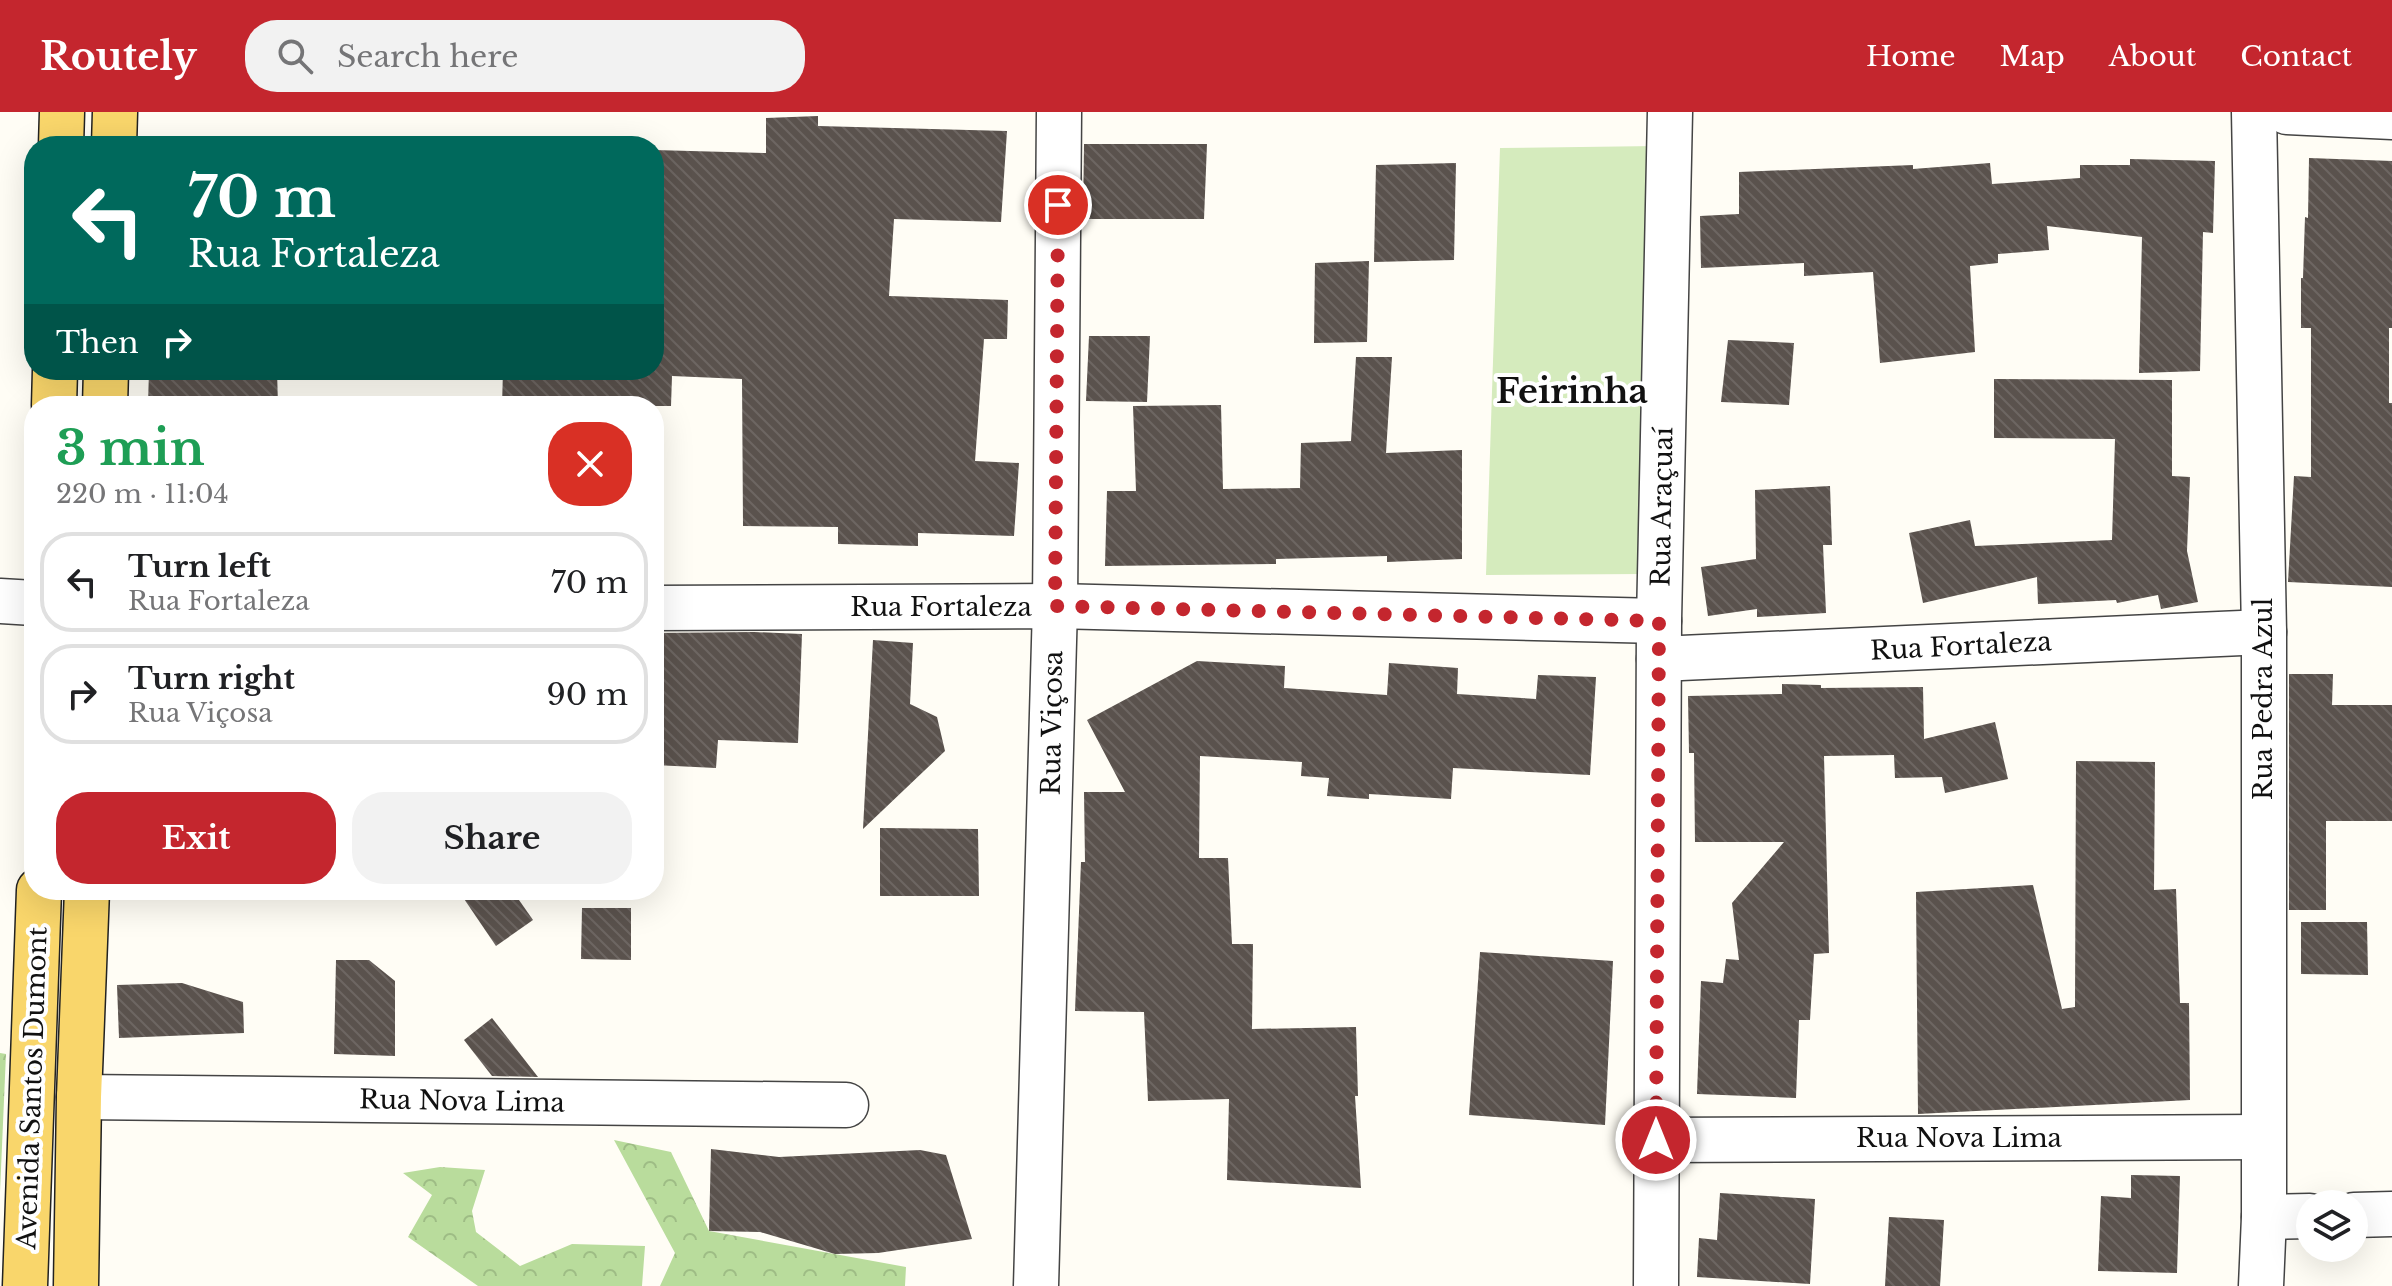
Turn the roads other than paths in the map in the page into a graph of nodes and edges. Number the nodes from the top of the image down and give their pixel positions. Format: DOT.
graph roads {
  1 [pos="62,112"];
  2 [pos="115,112"];
  3 [pos="1059,112"];
  4 [pos="1670,112"];
  5 [pos="2254,112"];
  6 [pos="2287,112"];
  7 [pos="2392,117"];
  8 [pos="61,136"];
  9 [pos="114,136"];
  10 [pos="0,601"];
  11 [pos="24,602"];
  12 [pos="1055,606"];
  13 [pos="664,608"];
  14 [pos="2264,632"];
  15 [pos="1659,640"];
  16 [pos="39,900"];
  17 [pos="87,900"];
  18 [pos="79,1097"];
  19 [pos="846,1105"];
  20 [pos="2262,1137"];
  21 [pos="1656,1140"];
  22 [pos="2392,1214"];
  23 [pos="2368,1215"];
  24 [pos="2296,1216"];
  25 [pos="2264,1217"];
  26 [pos="25,1286"];
  27 [pos="76,1286"];
  28 [pos="1036,1286"];
  29 [pos="1656,1286"];
  30 [pos="2261,1286"];
  1 -- 8 [label="main road"];
  2 -- 9 [label="main road"];
  3 -- 12 [label="street, Rua Viçosa"];
  4 -- 15 [label="street, Rua Araçuaí"];
  5 -- 14 [label="street, Rua Pedra Azul"];
  6 -- 7 [label="street"];
  10 -- 11 [label="street"];
  12 -- 13 [label="street, Rua Fortaleza"];
  12 -- 15 [label="street, Rua Fortaleza"];
  12 -- 28 [label="street, Rua Viçosa"];
  14 -- 15 [label="street, Rua Fortaleza"];
  14 -- 20 [label="street, Rua Pedra Azul"];
  15 -- 21 [label="street, Rua Araçuaí"];
  16 -- 26 [label="main road, Avenida Santos Dumont"];
  17 -- 18 [label="main road, Avenida Santos Dumont"];
  18 -- 19 [label="street, Rua Nova Lima"];
  18 -- 27 [label="main road, Avenida Santos Dumont"];
  20 -- 21 [label="street, Rua Nova Lima"];
  20 -- 25 [label="street, Rua Pedra Azul"];
  21 -- 29 [label="street, Rua Araçuaí"];
  22 -- 23 [label="street"];
  24 -- 25 [label="street"];
  25 -- 30 [label="street, Rua Pedra Azul"];
}
